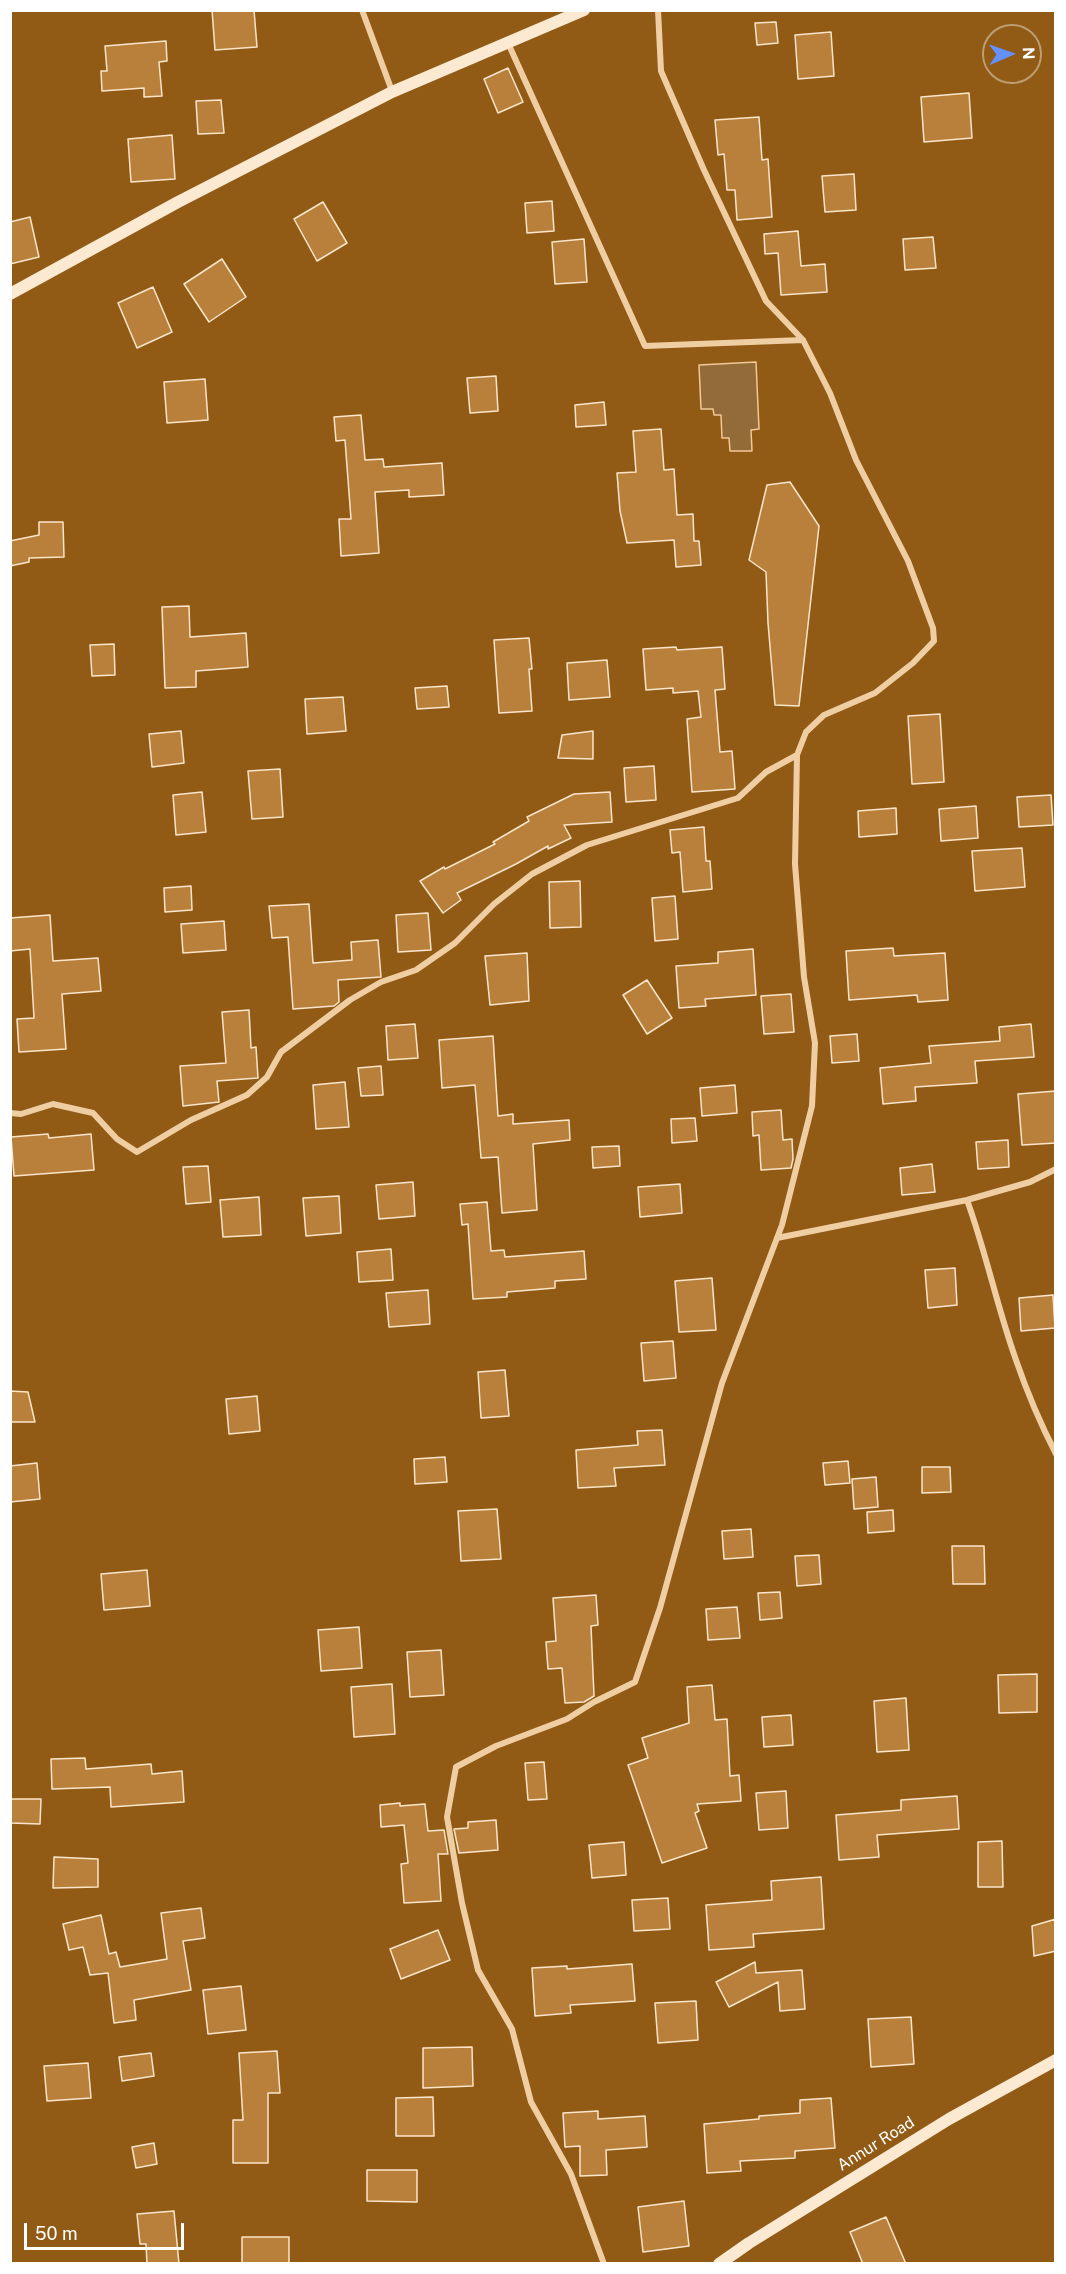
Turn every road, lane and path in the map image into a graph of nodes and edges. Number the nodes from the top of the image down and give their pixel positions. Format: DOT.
graph roads {
  1 [pos="362,10"];
  2 [pos="584,10"];
  3 [pos="658,10"];
  4 [pos="508,42"];
  5 [pos="392,92"];
  6 [pos="10,294"];
  7 [pos="802,340"];
  8 [pos="797,755"];
  9 [pos="10,1113"];
  10 [pos="1056,1169"];
  11 [pos="967,1200"];
  12 [pos="777,1238"];
  13 [pos="1056,1454"];
  14 [pos="1056,2060"];
  15 [pos="604,2264"];
  16 [pos="719,2264"];
  1 -- 5 [label="street"];
  2 -- 4 [label="main road"];
  3 -- 7 [label="street"];
  4 -- 5 [label="main road"];
  4 -- 7 [label="street"];
  5 -- 6 [label="main road"];
  7 -- 8 [label="street"];
  8 -- 9 [label="street"];
  8 -- 12 [label="street"];
  10 -- 11 [label="street"];
  11 -- 12 [label="street"];
  11 -- 13 [label="street"];
  12 -- 15 [label="street"];
  14 -- 16 [label="main road, Annur Road"];
}
